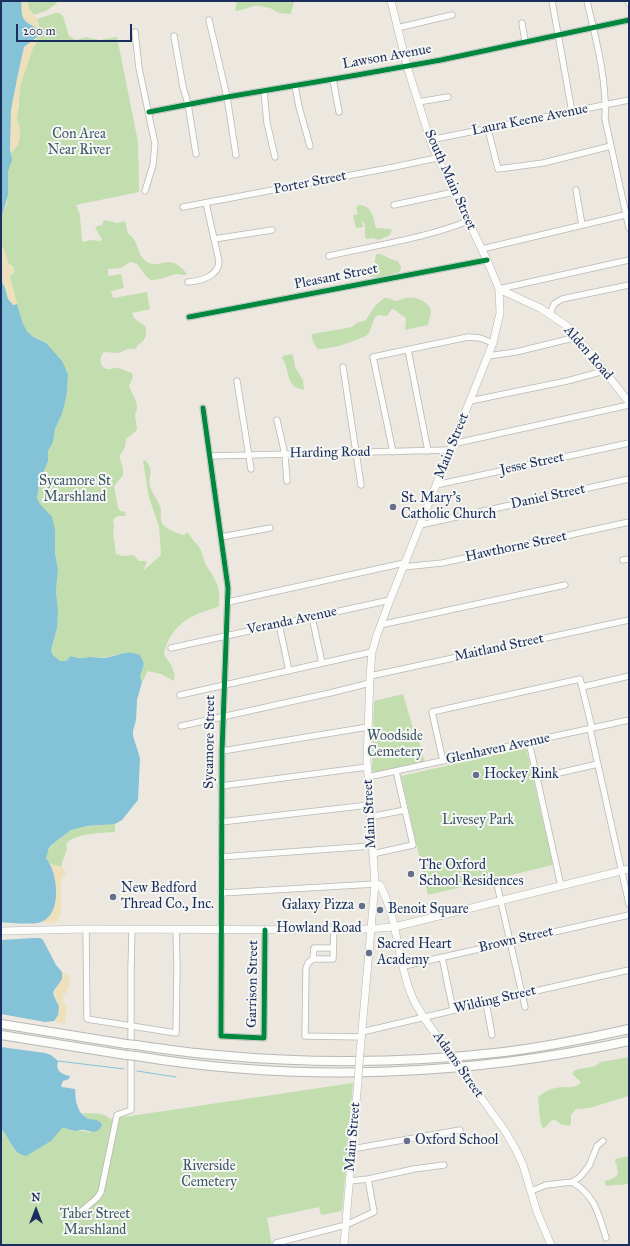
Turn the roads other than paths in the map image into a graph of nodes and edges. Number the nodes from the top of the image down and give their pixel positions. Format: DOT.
graph roads {
  1 [pos="391,1"];
  2 [pos="552,1"];
  3 [pos="587,1"];
  4 [pos="628,1"];
  5 [pos="629,4"];
  6 [pos="452,15"];
  7 [pos="208,20"];
  8 [pos="629,20"];
  9 [pos="522,23"];
  10 [pos="593,27"];
  11 [pos="397,28"];
  12 [pos="135,32"];
  13 [pos="559,35"];
  14 [pos="174,36"];
  15 [pos="526,41"];
  16 [pos="407,66"];
  17 [pos="332,80"];
  18 [pos="295,86"];
  19 [pos="264,91"];
  20 [pos="227,97"];
  21 [pos="448,97"];
  22 [pos="629,100"];
  23 [pos="418,102"];
  24 [pos="188,104"];
  25 [pos="606,105"];
  26 [pos="149,112"];
  27 [pos="339,112"];
  28 [pos="572,112"];
  29 [pos="488,129"];
  30 [pos="430,140"];
  31 [pos="310,146"];
  32 [pos="611,146"];
  33 [pos="196,154"];
  34 [pos="236,155"];
  35 [pos="275,157"];
  36 [pos="437,158"];
  37 [pos="576,190"];
  38 [pos="145,191"];
  39 [pos="454,192"];
  40 [pos="206,203"];
  41 [pos="394,205"];
  42 [pos="183,207"];
  43 [pos="627,215"];
  44 [pos="468,221"];
  45 [pos="582,225"];
  46 [pos="629,228"];
  47 [pos="272,230"];
  48 [pos="214,239"];
  49 [pos="482,249"];
  50 [pos="329,256"];
  51 [pos="487,260"];
  52 [pos="629,260"];
  53 [pos="188,282"];
  54 [pos="629,285"];
  55 [pos="499,289"];
  56 [pos="500,310"];
  57 [pos="550,314"];
  58 [pos="189,318"];
  59 [pos="577,337"];
  60 [pos="493,343"];
  61 [pos="408,350"];
  62 [pos="488,356"];
  63 [pos="343,367"];
  64 [pos="604,371"];
  65 [pos="238,381"];
  66 [pos="470,401"];
  67 [pos="629,404"];
  68 [pos="203,408"];
  69 [pos="277,420"];
  70 [pos="629,443"];
  71 [pos="451,447"];
  72 [pos="428,451"];
  73 [pos="393,452"];
  74 [pos="356,453"];
  75 [pos="285,454"];
  76 [pos="249,455"];
  77 [pos="210,456"];
  78 [pos="251,469"];
  79 [pos="629,479"];
  80 [pos="287,481"];
  81 [pos="361,485"];
  82 [pos="436,485"];
  83 [pos="629,522"];
  84 [pos="420,525"];
  85 [pos="270,528"];
  86 [pos="221,537"];
  87 [pos="404,565"];
  88 [pos="565,585"];
  89 [pos="390,600"];
  90 [pos="228,602"];
  91 [pos="312,616"];
  92 [pos="629,620"];
  93 [pos="279,624"];
  94 [pos="380,625"];
  95 [pos="226,635"];
  96 [pos="171,648"];
  97 [pos="372,652"];
  98 [pos="322,664"];
  99 [pos="289,671"];
  100 [pos="629,676"];
  101 [pos="370,679"];
  102 [pos="224,685"];
  103 [pos="582,687"];
  104 [pos="180,695"];
  105 [pos="222,717"];
  106 [pos="629,720"];
  107 [pos="181,726"];
  108 [pos="368,726"];
  109 [pos="591,729"];
  110 [pos="529,742"];
  111 [pos="222,751"];
  112 [pos="444,761"];
  113 [pos="598,764"];
  114 [pos="367,767"];
  115 [pos="396,771"];
  116 [pos="368,777"];
  117 [pos="537,778"];
  118 [pos="221,786"];
  119 [pos="369,806"];
  120 [pos="405,810"];
  121 [pos="370,817"];
  122 [pos="221,822"];
  123 [pos="371,846"];
  124 [pos="372,854"];
  125 [pos="221,857"];
  126 [pos="629,869"];
  127 [pos="621,871"];
  128 [pos="496,880"];
  129 [pos="374,884"];
  130 [pos="561,886"];
  131 [pos="221,892"];
  132 [pos="502,901"];
  133 [pos="629,904"];
  134 [pos="629,915"];
  135 [pos="394,927"];
  136 [pos="86,929"];
  137 [pos="132,929"];
  138 [pos="176,929"];
  139 [pos="221,929"];
  140 [pos="370,929"];
  141 [pos="265,930"];
  142 [pos="334,930"];
  143 [pos="1,931"];
  144 [pos="510,941"];
  145 [pos="333,948"];
  146 [pos="442,957"];
  147 [pos="313,959"];
  148 [pos="404,966"];
  149 [pos="629,970"];
  150 [pos="522,994"];
  151 [pos="486,1003"];
  152 [pos="525,1007"];
  153 [pos="453,1010"];
  154 [pos="423,1018"];
  155 [pos="1,1024"];
  156 [pos="131,1026"];
  157 [pos="629,1029"];
  158 [pos="362,1034"];
  159 [pos="1,1035"];
  160 [pos="492,1036"];
  161 [pos="264,1038"];
  162 [pos="629,1040"];
  163 [pos="460,1130"];
  164 [pos="603,1141"];
  165 [pos="352,1149"];
  166 [pos="444,1165"];
  167 [pos="368,1179"];
  168 [pos="350,1180"];
  169 [pos="572,1182"];
  170 [pos="531,1191"];
  171 [pos="78,1214"];
  172 [pos="346,1225"];
  173 [pos="606,1238"];
  174 [pos="276,1244"];
  175 [pos="344,1245"];
  176 [pos="551,1245"];
  1 -- 11 [label="main road, South Main Street"];
  2 -- 13 [label="street"];
  3 -- 10 [label="street"];
  4 -- 5 [label="street"];
  6 -- 11 [label="street"];
  7 -- 20 [label="street"];
  8 -- 10 [label="street, Lawson Avenue"];
  9 -- 15 [label="street"];
  10 -- 13 [label="street, Lawson Avenue"];
  10 -- 25 [label="street"];
  11 -- 16 [label="main road, South Main Street"];
  12 -- 26 [label="street"];
  13 -- 15 [label="street, Lawson Avenue"];
  13 -- 28 [label="street"];
  14 -- 24 [label="street"];
  15 -- 16 [label="street, Lawson Avenue"];
  16 -- 17 [label="street, Lawson Avenue"];
  16 -- 23 [label="main road, South Main Street"];
  17 -- 18 [label="street, Lawson Avenue"];
  17 -- 27 [label="street"];
  18 -- 19 [label="street, Lawson Avenue"];
  18 -- 31 [label="street"];
  19 -- 20 [label="street, Lawson Avenue"];
  19 -- 35 [label="street"];
  20 -- 24 [label="street, Lawson Avenue"];
  20 -- 34 [label="street"];
  21 -- 23 [label="street"];
  22 -- 25 [label="street, Laura Keene Avenue"];
  23 -- 30 [label="main road, South Main Street"];
  24 -- 26 [label="street, Lawson Avenue"];
  24 -- 33 [label="street"];
  25 -- 28 [label="street, Laura Keene Avenue"];
  25 -- 32 [label="street"];
  26 -- 38 [label="street"];
  28 -- 29 [label="street, Laura Keene Avenue"];
  29 -- 30 [label="street, Laura Keene Avenue"];
  29 -- 32 [label="street"];
  30 -- 36 [label="main road, South Main Street"];
  32 -- 43 [label="street"];
  36 -- 39 [label="main road, South Main Street"];
  36 -- 40 [label="street, Porter Street"];
  37 -- 45 [label="street"];
  39 -- 41 [label="street"];
  39 -- 44 [label="main road, South Main Street"];
  40 -- 42 [label="street, Porter Street"];
  40 -- 48 [label="street"];
  43 -- 45 [label="street"];
  43 -- 46 [label="street"];
  44 -- 49 [label="main road, South Main Street"];
  44 -- 50 [label="street"];
  45 -- 49 [label="street"];
  47 -- 48 [label="street"];
  48 -- 53 [label="street"];
  49 -- 51 [label="main road, South Main Street"];
  51 -- 55 [label="main road, South Main Street"];
  51 -- 58 [label="street, Pleasant Street"];
  52 -- 55 [label="street"];
  54 -- 57 [label="street"];
  55 -- 56 [label="main road, South Main Street"];
  55 -- 57 [label="main road, Alden Road"];
  56 -- 60 [label="main road, Main Street"];
  57 -- 59 [label="main road, Alden Road"];
  59 -- 62 [label="street"];
  59 -- 64 [label="main road, Alden Road"];
  60 -- 61 [label="street"];
  60 -- 62 [label="main road, Main Street"];
  61 -- 72 [label="street"];
  61 -- 73 [label="street"];
  62 -- 66 [label="main road, Main Street"];
  63 -- 74 [label="street"];
  64 -- 66 [label="street"];
  64 -- 67 [label="main road, Alden Road"];
  65 -- 76 [label="street"];
  66 -- 71 [label="main road, Main Street"];
  67 -- 71 [label="street, Harding Road"];
  68 -- 77 [label="street, Sycamore Street"];
  69 -- 75 [label="street"];
  70 -- 82 [label="street, Jesse Street"];
  71 -- 72 [label="street, Harding Road"];
  71 -- 82 [label="main road, Main Street"];
  72 -- 73 [label="street, Harding Road"];
  73 -- 74 [label="street, Harding Road"];
  74 -- 75 [label="street, Harding Road"];
  74 -- 81 [label="street"];
  75 -- 76 [label="street, Harding Road"];
  75 -- 80 [label="street"];
  76 -- 77 [label="street, Harding Road"];
  76 -- 78 [label="street"];
  77 -- 86 [label="street, Sycamore Street"];
  79 -- 84 [label="street, Daniel Street"];
  82 -- 84 [label="main road, Main Street"];
  83 -- 87 [label="street, Hawthorne Street"];
  84 -- 87 [label="main road, Main Street"];
  85 -- 86 [label="street"];
  86 -- 90 [label="street, Sycamore Street"];
  87 -- 89 [label="main road, Main Street"];
  87 -- 90 [label="street, Hawthorne Street"];
  88 -- 94 [label="street"];
  89 -- 91 [label="street, Veranda Avenue"];
  89 -- 94 [label="main road, Main Street"];
  90 -- 95 [label="street, Sycamore Street"];
  91 -- 93 [label="street, Veranda Avenue"];
  91 -- 98 [label="street"];
  92 -- 101 [label="street, Maitland Street"];
  93 -- 95 [label="street, Veranda Avenue"];
  93 -- 99 [label="street"];
  94 -- 97 [label="main road, Main Street"];
  95 -- 96 [label="street, Veranda Avenue"];
  95 -- 102 [label="street, Sycamore Street"];
  97 -- 98 [label="street"];
  97 -- 101 [label="main road, Main Street"];
  98 -- 99 [label="street"];
  99 -- 102 [label="street"];
  100 -- 103 [label="street"];
  101 -- 105 [label="street, Maitland Street"];
  101 -- 108 [label="main road, Main Street"];
  102 -- 104 [label="street"];
  102 -- 105 [label="street, Sycamore Street"];
  103 -- 109 [label="street"];
  103 -- 112 [label="street"];
  105 -- 107 [label="street, Maitland Street"];
  105 -- 111 [label="street, Sycamore Street"];
  106 -- 109 [label="street, Glenhaven Avenue"];
  108 -- 111 [label="street"];
  108 -- 114 [label="main road, Main Street"];
  109 -- 110 [label="street, Glenhaven Avenue"];
  109 -- 113 [label="street"];
  110 -- 112 [label="street, Glenhaven Avenue"];
  110 -- 117 [label="street"];
  111 -- 118 [label="street, Sycamore Street"];
  112 -- 115 [label="street, Glenhaven Avenue"];
  113 -- 117 [label="street"];
  113 -- 127 [label="street"];
  114 -- 116 [label="main road, Main Street"];
  114 -- 118 [label="street"];
  115 -- 116 [label="street, Glenhaven Avenue"];
  115 -- 120 [label="street"];
  116 -- 119 [label="main road, Main Street"];
  117 -- 130 [label="street"];
  118 -- 122 [label="street, Sycamore Street"];
  119 -- 121 [label="main road, Main Street"];
  119 -- 122 [label="street"];
  120 -- 121 [label="street"];
  120 -- 124 [label="street"];
  121 -- 123 [label="main road, Main Street"];
  122 -- 125 [label="street, Sycamore Street"];
  123 -- 124 [label="main road, Main Street"];
  123 -- 125 [label="street"];
  124 -- 129 [label="main road, Main Street"];
  125 -- 131 [label="street, Sycamore Street"];
  126 -- 127 [label="main road, Howland Road"];
  127 -- 130 [label="main road, Howland Road"];
  127 -- 133 [label="street"];
  128 -- 132 [label="street"];
  129 -- 131 [label="street"];
  129 -- 135 [label="main road, Adams Street"];
  129 -- 140 [label="main road, Main Street"];
  130 -- 132 [label="main road, Howland Road"];
  131 -- 139 [label="street, Sycamore Street"];
  132 -- 135 [label="main road, Howland Road"];
  132 -- 144 [label="street"];
  134 -- 144 [label="street, Brown Street"];
  135 -- 140 [label="main road, Howland Road"];
  135 -- 148 [label="main road, Adams Street"];
  136 -- 137 [label="main road, Howland Road"];
  136 -- 143 [label="main road, Howland Road"];
  136 -- 156 [label="street"];
  137 -- 138 [label="main road, Howland Road"];
  137 -- 156 [label="street"];
  138 -- 139 [label="main road, Howland Road"];
  138 -- 156 [label="street"];
  139 -- 141 [label="main road, Howland Road"];
  139 -- 161 [label="street, Sycamore Street"];
  140 -- 142 [label="main road, Howland Road"];
  140 -- 158 [label="main road, Main Street"];
  141 -- 142 [label="main road, Howland Road"];
  141 -- 161 [label="street, Garrison Street"];
  142 -- 145 [label="street"];
  144 -- 146 [label="street, Brown Street"];
  144 -- 150 [label="street"];
  145 -- 147 [label="street"];
  145 -- 147 [label="street"];
  146 -- 148 [label="street, Brown Street"];
  146 -- 153 [label="street"];
  147 -- 158 [label="street, Wilding Street"];
  148 -- 154 [label="main road, Adams Street"];
  149 -- 150 [label="street, Wilding Street"];
  150 -- 151 [label="street, Wilding Street"];
  150 -- 152 [label="street"];
  151 -- 153 [label="street, Wilding Street"];
  151 -- 160 [label="street"];
  153 -- 154 [label="street, Wilding Street"];
  154 -- 158 [label="street, Wilding Street"];
  154 -- 170 [label="main road, Adams Street, bridge"];
  155 -- 157 [label="highway, bridge"];
  156 -- 171 [label="street"];
  158 -- 165 [label="main road, Main Street, bridge"];
  159 -- 162 [label="highway, bridge"];
  163 -- 165 [label="street"];
  164 -- 169 [label="street"];
  165 -- 168 [label="main road, Main Street"];
  166 -- 167 [label="street"];
  167 -- 168 [label="street"];
  167 -- 172 [label="street"];
  168 -- 172 [label="main road, Main Street"];
  169 -- 170 [label="street"];
  169 -- 173 [label="street"];
  170 -- 176 [label="main road, Adams Street"];
  172 -- 174 [label="street"];
  172 -- 175 [label="main road, Main Street"];
}
